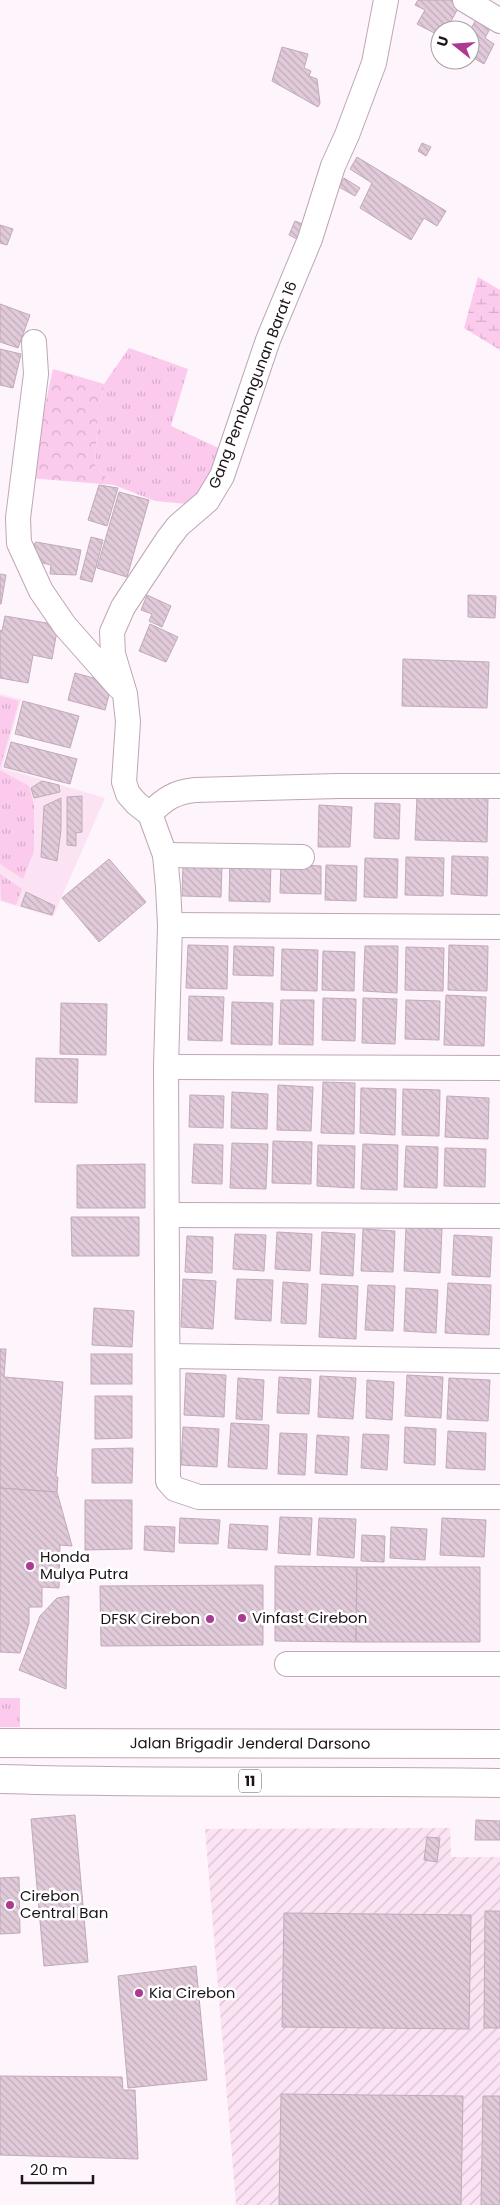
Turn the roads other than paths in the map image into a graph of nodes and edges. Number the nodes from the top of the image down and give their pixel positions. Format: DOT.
graph roads {
  1 [pos="386,0"];
  2 [pos="465,0"];
  3 [pos="500,21"];
  4 [pos="34,342"];
  5 [pos="125,694"];
  6 [pos="500,786"];
  7 [pos="150,814"];
  8 [pos="165,855"];
  9 [pos="302,857"];
  10 [pos="170,925"];
  11 [pos="500,927"];
  12 [pos="166,1066"];
  13 [pos="500,1068"];
  14 [pos="167,1215"];
  15 [pos="500,1216"];
  16 [pos="169,1356"];
  17 [pos="500,1360"];
  18 [pos="500,1497"];
  19 [pos="287,1664"];
  20 [pos="500,1664"];
  21 [pos="0,1743"];
  22 [pos="500,1744"];
  23 [pos="0,1779"];
  24 [pos="500,1783"];
  1 -- 5 [label="street, Gang Pembangunan Barat 16"];
  2 -- 3 [label="street"];
  4 -- 5 [label="street"];
  5 -- 7 [label="street, Gang Pembangunan Barat 16"];
  6 -- 7 [label="street"];
  7 -- 8 [label="street, Gang Pembangunan Barat 16"];
  8 -- 9 [label="street"];
  8 -- 10 [label="street, Gang Pembangunan Barat 16"];
  10 -- 11 [label="street"];
  10 -- 12 [label="street, Gang Pembangunan Barat 16"];
  12 -- 13 [label="street"];
  12 -- 14 [label="street, Gang Pembangunan Barat 16"];
  14 -- 15 [label="street"];
  14 -- 16 [label="street, Gang Pembangunan Barat 16"];
  16 -- 17 [label="street"];
  16 -- 18 [label="street, Gang Pembangunan Barat 16"];
  19 -- 20 [label="street"];
  21 -- 22 [label="highway, Jalan Brigadir Jenderal Darsono"];
  23 -- 24 [label="highway, 11"];
}
